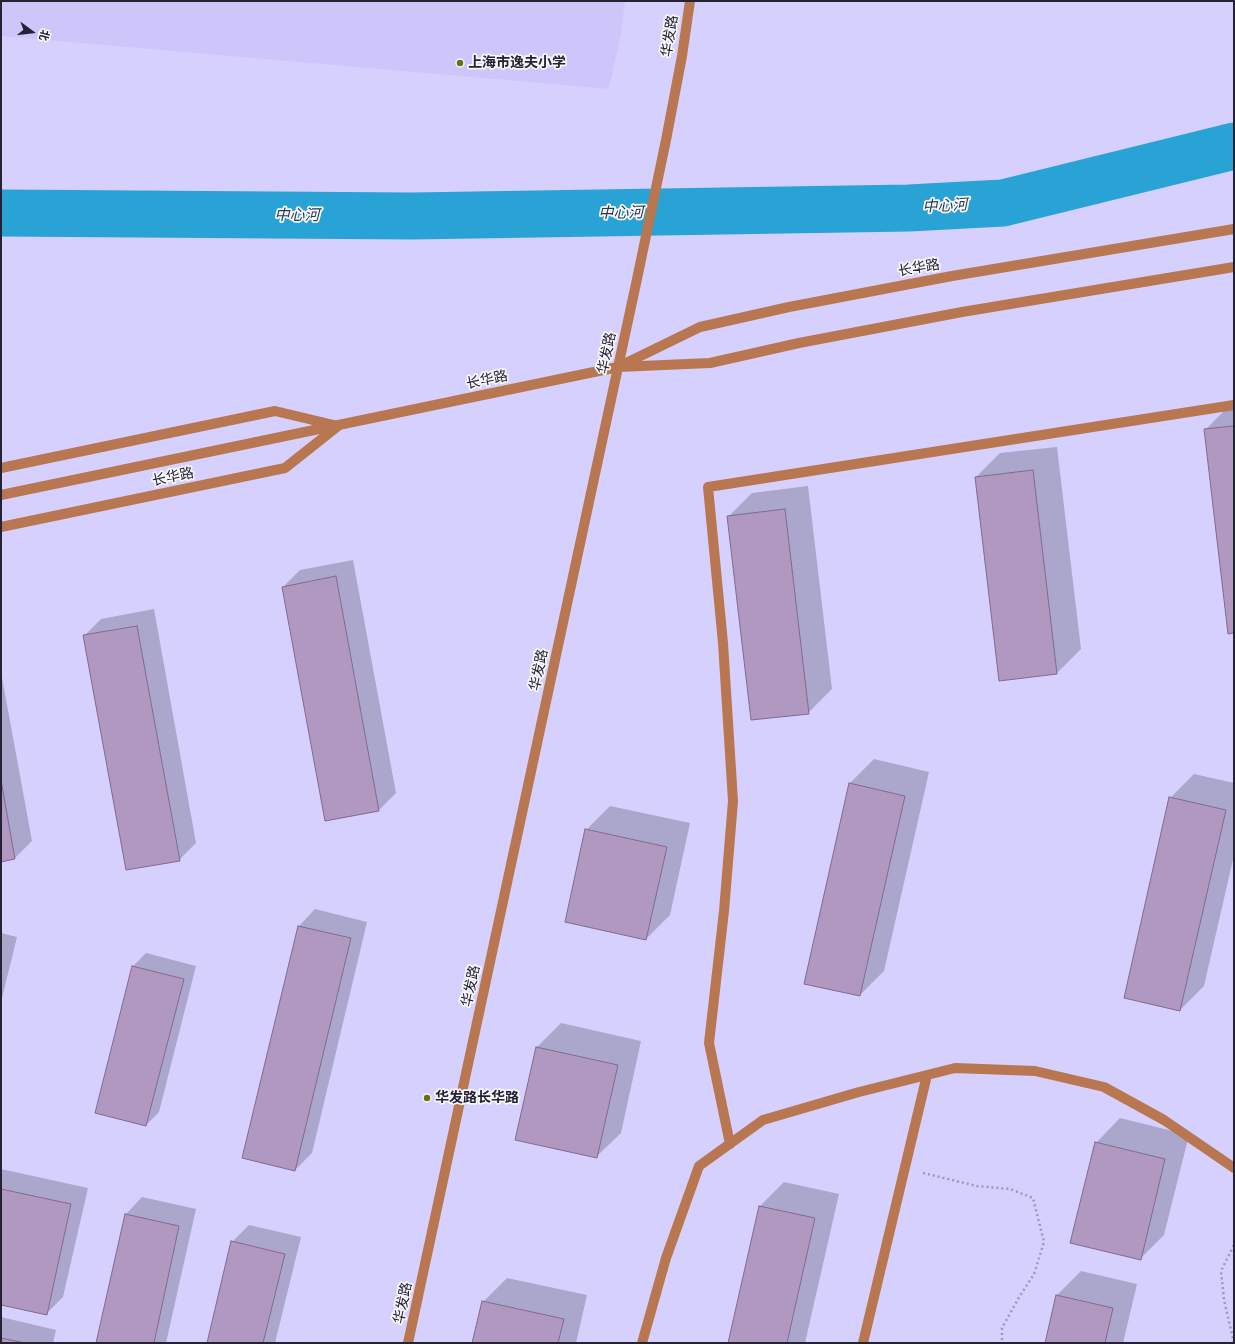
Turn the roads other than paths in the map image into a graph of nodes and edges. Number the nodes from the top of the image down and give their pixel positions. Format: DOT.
graph roads {
  1 [pos="690,1"];
  2 [pos="1234,229"];
  3 [pos="1234,267"];
  4 [pos="618,367"];
  5 [pos="1234,405"];
  6 [pos="338,426"];
  7 [pos="1,468"];
  8 [pos="1,495"];
  9 [pos="1,527"];
  10 [pos="927,1075"];
  11 [pos="730,1144"];
  12 [pos="1234,1168"];
  13 [pos="408,1343"];
  14 [pos="642,1343"];
  15 [pos="863,1343"];
  1 -- 4 [label="street, 华发路"];
  2 -- 4 [label="street, 长华路"];
  3 -- 4 [label="street, 长华路"];
  4 -- 6 [label="street, 长华路"];
  4 -- 13 [label="street, 华发路"];
  5 -- 11 [label="street"];
  6 -- 7 [label="street, 长华路"];
  6 -- 8 [label="street, 长华路"];
  6 -- 9 [label="street, 长华路"];
  10 -- 11 [label="street"];
  10 -- 12 [label="street"];
  10 -- 15 [label="street"];
  11 -- 14 [label="street"];
}
